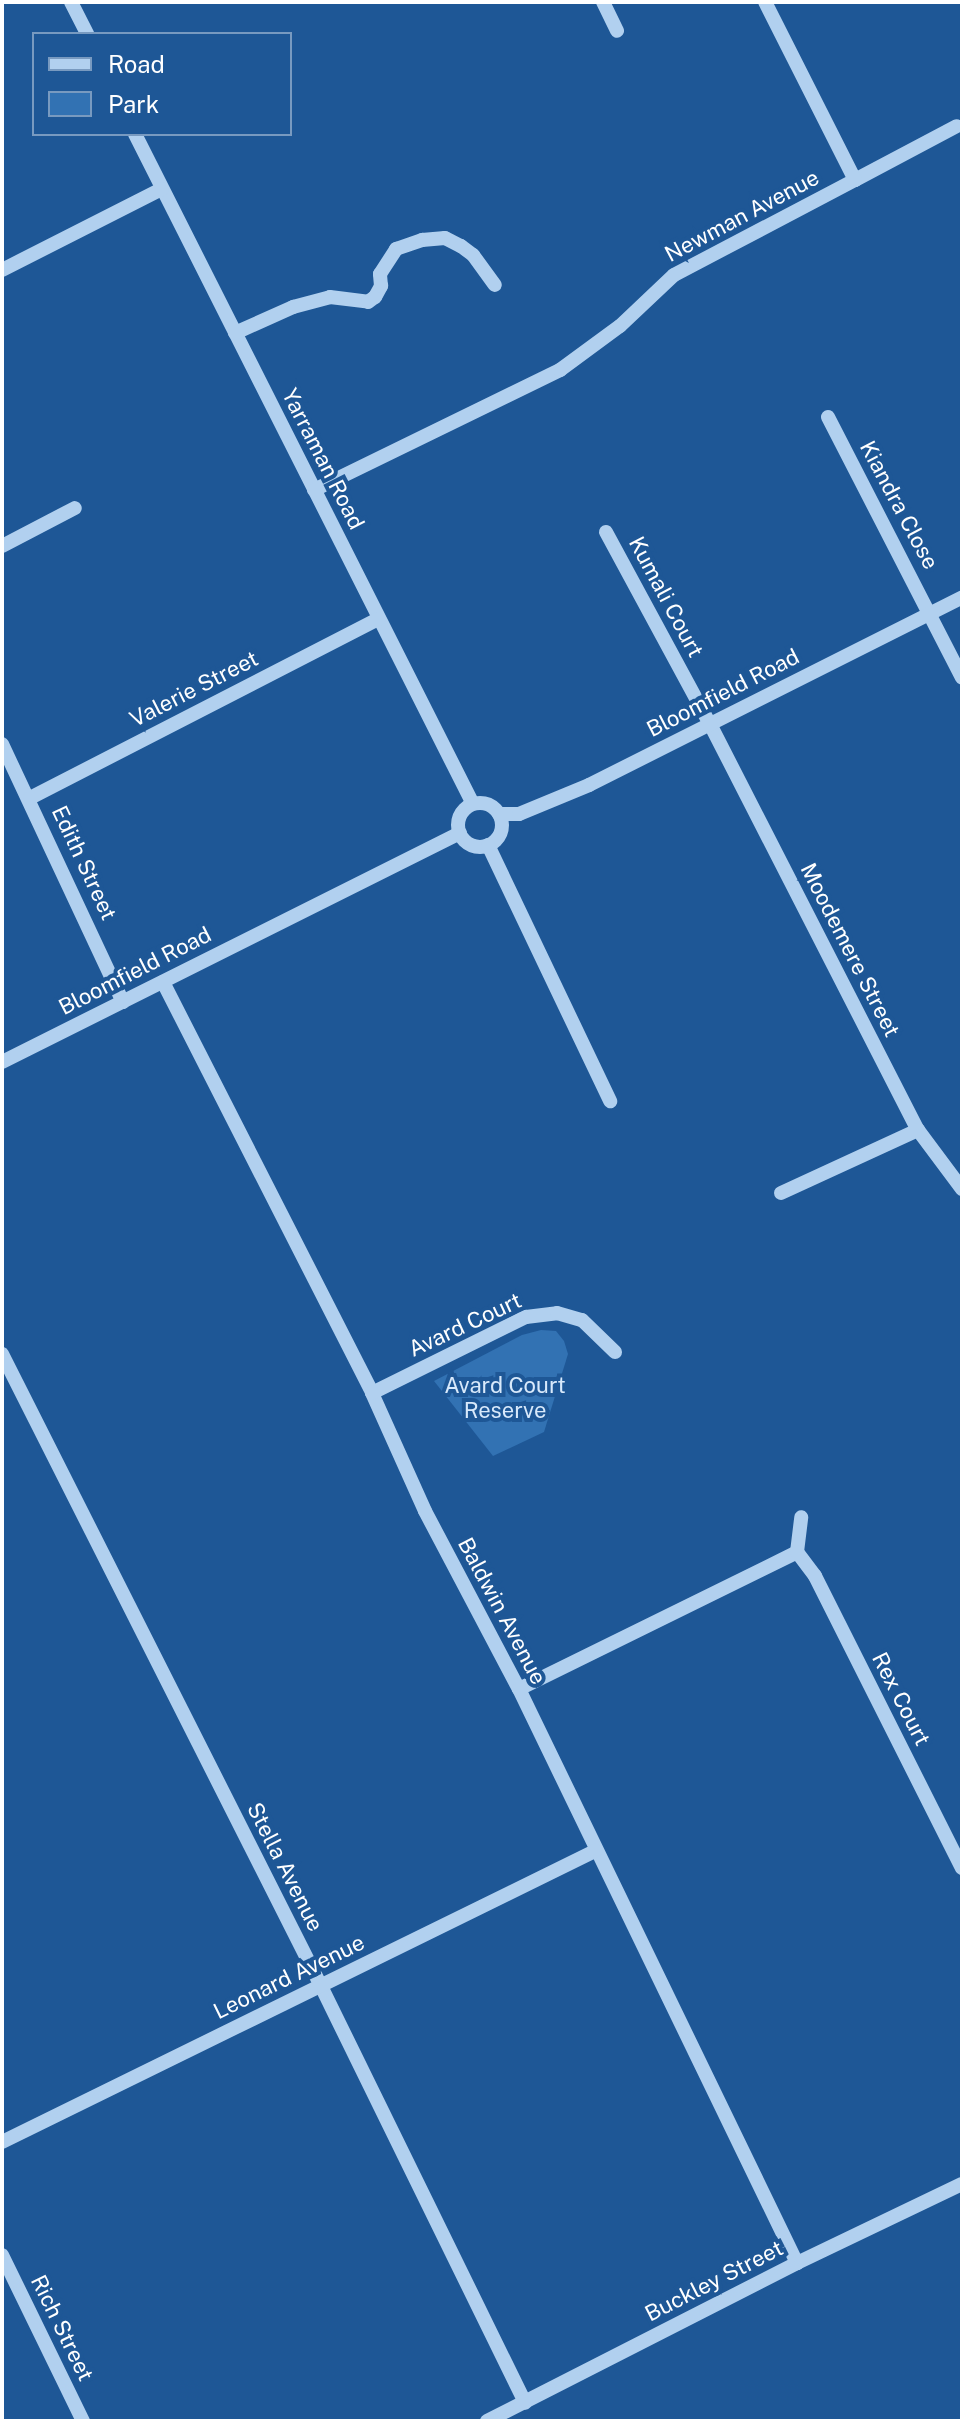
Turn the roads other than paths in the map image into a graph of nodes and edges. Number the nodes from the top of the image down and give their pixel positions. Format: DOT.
graph roads {
  1 [pos="72,2"];
  2 [pos="603,2"];
  3 [pos="765,2"];
  4 [pos="617,31"];
  5 [pos="86,32"];
  6 [pos="957,126"];
  7 [pos="136,136"];
  8 [pos="855,180"];
  9 [pos="162,189"];
  10 [pos="2,270"];
  11 [pos="495,285"];
  12 [pos="235,333"];
  13 [pos="828,417"];
  14 [pos="314,490"];
  15 [pos="75,508"];
  16 [pos="606,532"];
  17 [pos="2,546"];
  18 [pos="962,597"];
  19 [pos="931,613"];
  20 [pos="379,619"];
  21 [pos="962,678"];
  22 [pos="710,724"];
  23 [pos="2,744"];
  24 [pos="30,798"];
  25 [pos="473,804"];
  26 [pos="499,814"];
  27 [pos="460,833"];
  28 [pos="488,845"];
  29 [pos="163,982"];
  30 [pos="123,1002"];
  31 [pos="2,1062"];
  32 [pos="610,1101"];
  33 [pos="918,1130"];
  34 [pos="962,1189"];
  35 [pos="781,1193"];
  36 [pos="615,1352"];
  37 [pos="2,1354"];
  38 [pos="372,1393"];
  39 [pos="801,1517"];
  40 [pos="797,1552"];
  41 [pos="519,1689"];
  42 [pos="595,1851"];
  43 [pos="962,1868"];
  44 [pos="321,1986"];
  45 [pos="2,2142"];
  46 [pos="962,2184"];
  47 [pos="2,2255"];
  48 [pos="797,2263"];
  49 [pos="525,2403"];
  50 [pos="83,2421"];
  51 [pos="487,2421"];
  1 -- 5 [label="street"];
  2 -- 4 [label="street"];
  3 -- 8 [label="street, Newman Avenue"];
  6 -- 8 [label="street"];
  7 -- 9 [label="street, Yarraman Road"];
  8 -- 14 [label="street, Newman Avenue"];
  9 -- 10 [label="street"];
  9 -- 12 [label="street, Yarraman Road"];
  11 -- 12 [label="street"];
  12 -- 14 [label="street, Yarraman Road"];
  13 -- 19 [label="street, Kiandra Close"];
  14 -- 20 [label="street, Yarraman Road"];
  15 -- 17 [label="street"];
  16 -- 22 [label="street, Kumali Court"];
  18 -- 19 [label="street, Bloomfield Road"];
  19 -- 21 [label="street, Kiandra Close"];
  19 -- 22 [label="street, Bloomfield Road"];
  20 -- 24 [label="street, Valerie Street"];
  20 -- 25 [label="street, Yarraman Road"];
  22 -- 26 [label="street, Bloomfield Road"];
  22 -- 33 [label="street, Moodemere Street"];
  23 -- 24 [label="street, Edith Street"];
  24 -- 30 [label="street, Edith Street"];
  25 -- 26 [label="street"];
  25 -- 27 [label="street"];
  26 -- 28 [label="street"];
  27 -- 28 [label="street"];
  27 -- 29 [label="street, Bloomfield Road"];
  28 -- 32 [label="street"];
  29 -- 30 [label="street, Bloomfield Road"];
  29 -- 38 [label="street, Baldwin Avenue"];
  30 -- 31 [label="street, Bloomfield Road"];
  33 -- 34 [label="street, Moodemere Street"];
  33 -- 35 [label="street"];
  36 -- 38 [label="street, Avard Court"];
  37 -- 44 [label="street, Stella Avenue"];
  38 -- 41 [label="street, Baldwin Avenue"];
  39 -- 40 [label="street"];
  40 -- 41 [label="street"];
  40 -- 43 [label="street, Rex Court"];
  41 -- 42 [label="street, Baldwin Avenue"];
  42 -- 44 [label="street, Leonard Avenue"];
  42 -- 48 [label="street, Baldwin Avenue"];
  44 -- 45 [label="street, Leonard Avenue"];
  44 -- 49 [label="street, Stella Avenue"];
  46 -- 48 [label="street, Buckley Street"];
  47 -- 50 [label="street, Rich Street"];
  48 -- 49 [label="street, Buckley Street"];
  49 -- 51 [label="street, Buckley Street"];
}
